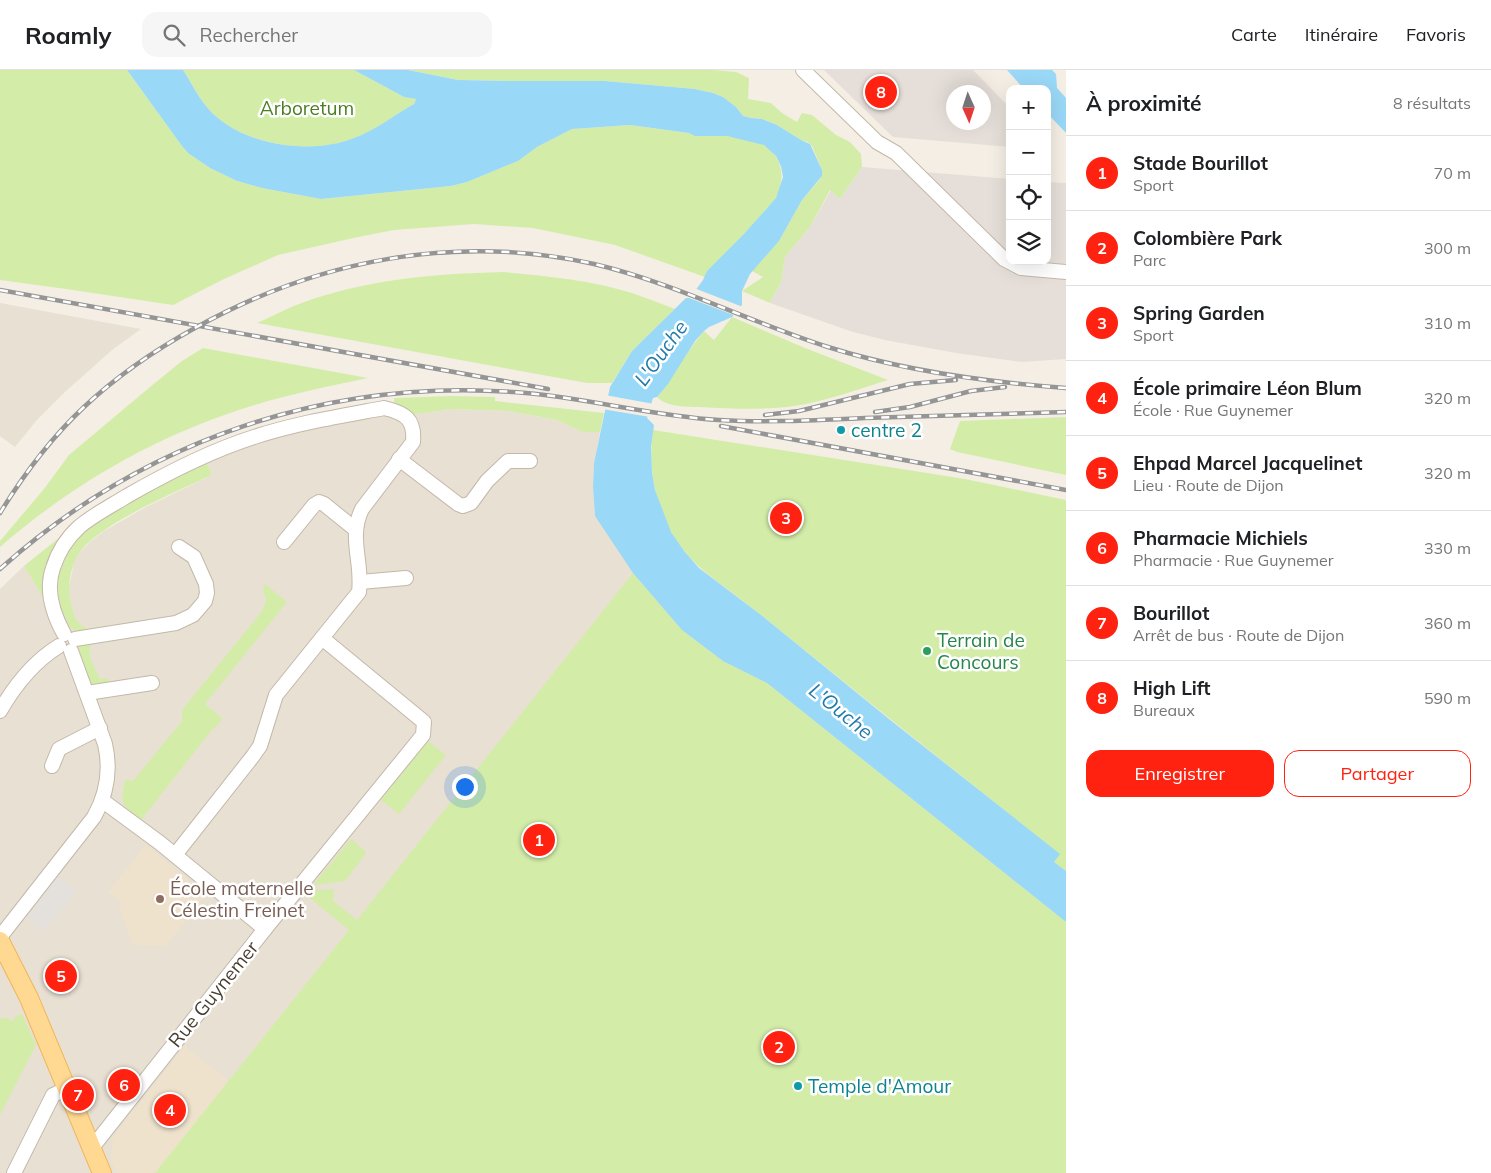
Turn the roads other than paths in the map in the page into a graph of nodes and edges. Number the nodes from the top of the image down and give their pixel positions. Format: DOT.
graph roads {
  1 [pos="803,70"];
  2 [pos="1066,272"];
  3 [pos="399,460"];
  4 [pos="530,461"];
  5 [pos="355,529"];
  6 [pos="284,542"];
  7 [pos="179,547"];
  8 [pos="406,578"];
  9 [pos="360,582"];
  10 [pos="322,638"];
  11 [pos="67,642"];
  12 [pos="152,683"];
  13 [pos="87,692"];
  14 [pos="0,711"];
  15 [pos="100,728"];
  16 [pos="52,766"];
  17 [pos="103,801"];
  18 [pos="175,855"];
  19 [pos="265,929"];
  20 [pos="0,936"];
  21 [pos="0,940"];
  22 [pos="66,1089"];
  23 [pos="91,1149"];
  24 [pos="96,1171"];
  25 [pos="14,1173"];
  1 -- 2 [label="street"];
  3 -- 4 [label="street"];
  3 -- 5 [label="street"];
  3 -- 11 [label="street"];
  5 -- 6 [label="street"];
  5 -- 9 [label="street"];
  7 -- 11 [label="street"];
  8 -- 9 [label="street"];
  9 -- 10 [label="street"];
  10 -- 18 [label="street"];
  10 -- 19 [label="street, Rue Guynemer"];
  11 -- 13 [label="street"];
  11 -- 14 [label="street"];
  12 -- 13 [label="street"];
  13 -- 15 [label="street"];
  15 -- 16 [label="street"];
  15 -- 17 [label="street"];
  17 -- 18 [label="street"];
  17 -- 20 [label="street"];
  18 -- 19 [label="street"];
  19 -- 23 [label="street, Rue Guynemer"];
  21 -- 22 [label="main road"];
  22 -- 23 [label="main road"];
  22 -- 25 [label="street"];
  23 -- 24 [label="main road"];
}
